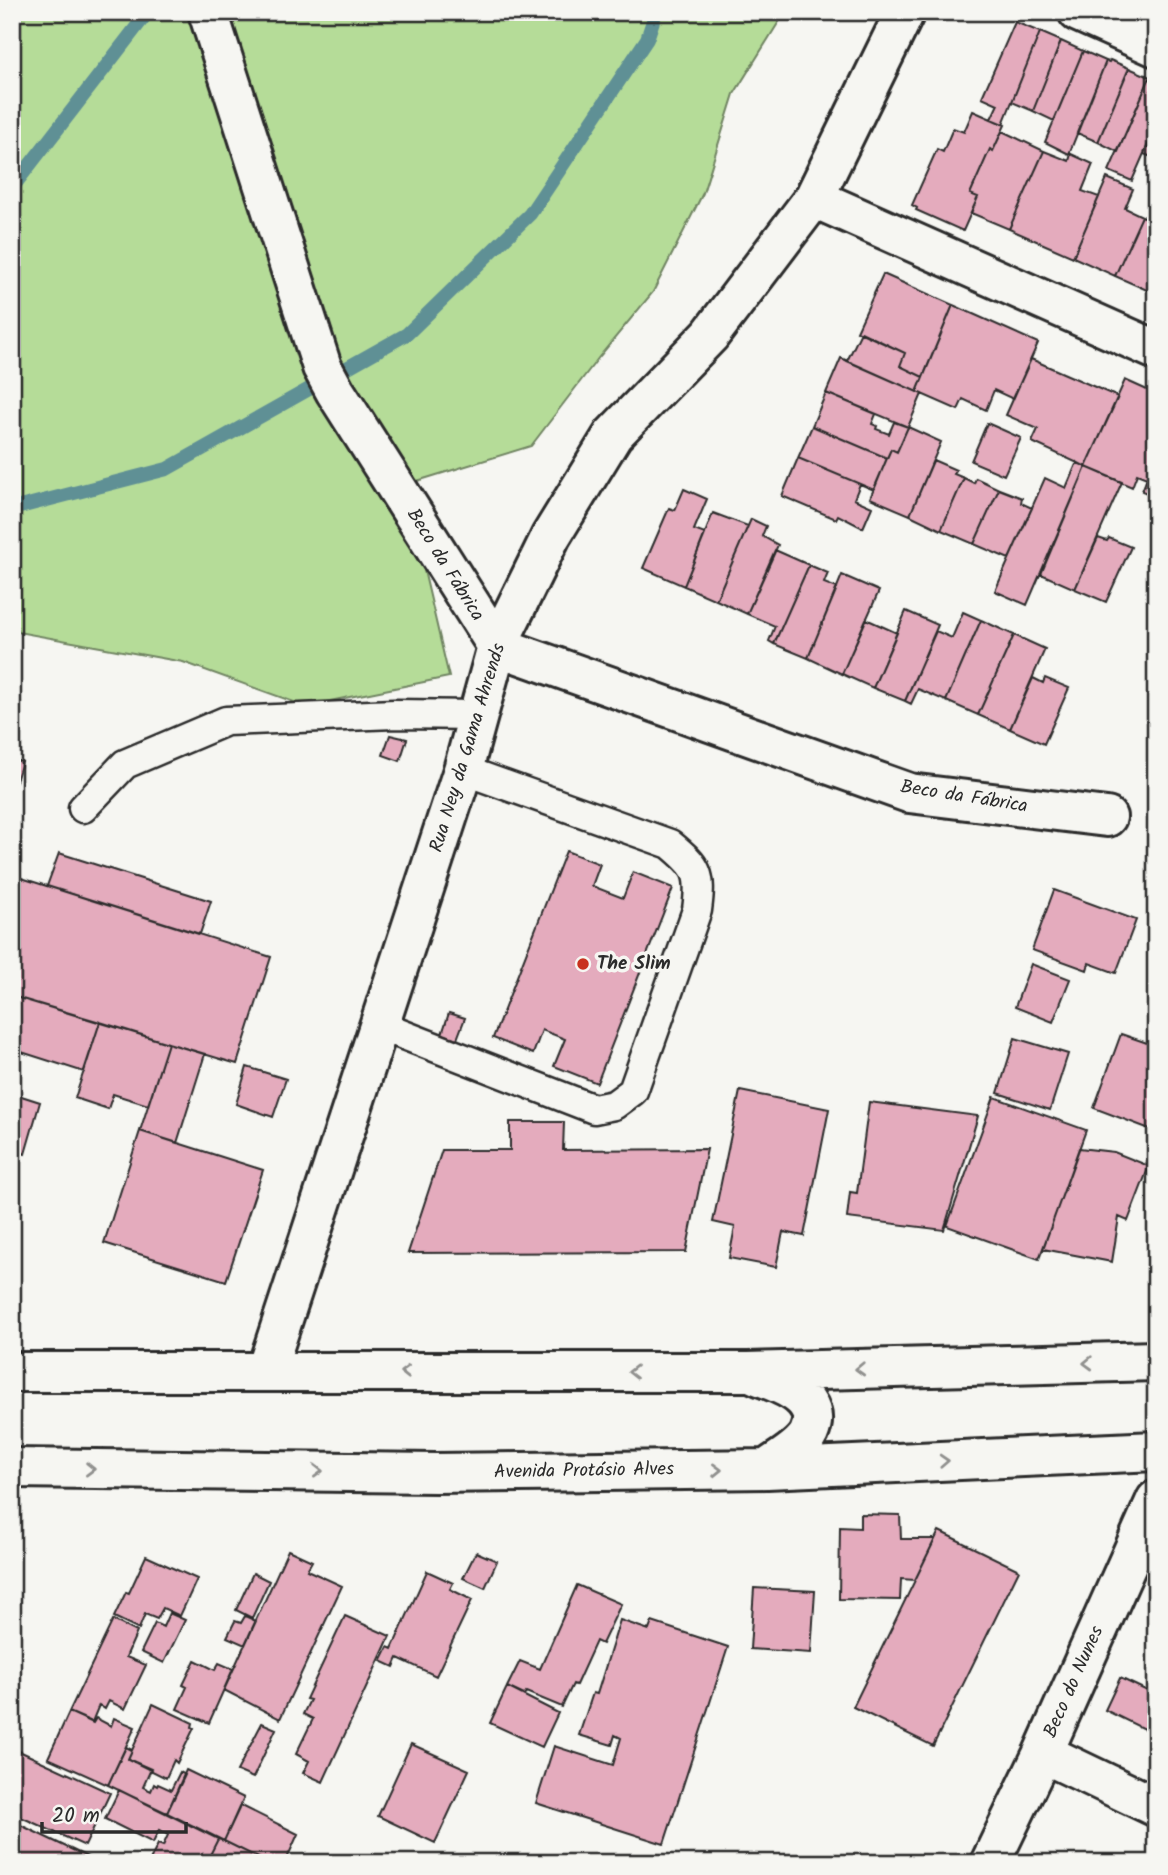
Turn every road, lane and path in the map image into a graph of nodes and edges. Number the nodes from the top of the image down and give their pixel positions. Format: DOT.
graph roads {
  1 [pos="208,12"];
  2 [pos="905,12"];
  3 [pos="1078,12"];
  4 [pos="1156,47"];
  5 [pos="814,198"];
  6 [pos="1156,350"];
  7 [pos="497,646"];
  8 [pos="479,715"];
  9 [pos="463,771"];
  10 [pos="83,808"];
  11 [pos="1107,817"];
  12 [pos="378,1025"];
  13 [pos="1156,1361"];
  14 [pos="266,1371"];
  15 [pos="12,1372"];
  16 [pos="748,1372"];
  17 [pos="1156,1451"];
  18 [pos="15,1466"];
  19 [pos="767,1469"];
  20 [pos="1156,1500"];
  21 [pos="1043,1753"];
  22 [pos="1156,1807"];
  23 [pos="990,1863"];
  1 -- 7 [label="street, Beco da Fábrica"];
  2 -- 5 [label="street, Rua Ney da Gama Ahrends"];
  3 -- 4 [label="street"];
  5 -- 6 [label="street"];
  5 -- 7 [label="street, Rua Ney da Gama Ahrends"];
  7 -- 8 [label="street, Rua Ney da Gama Ahrends"];
  7 -- 11 [label="street, Beco da Fábrica"];
  8 -- 9 [label="street, Rua Ney da Gama Ahrends"];
  8 -- 10 [label="lane"];
  9 -- 12 [label="street, Rua Ney da Gama Ahrends"];
  9 -- 12 [label="lane"];
  12 -- 14 [label="street, Rua Ney da Gama Ahrends"];
  13 -- 16 [label="street, one-way"];
  14 -- 15 [label="street"];
  16 -- 14 [label="street, one-way"];
  16 -- 19 [label="street"];
  19 -- 17 [label="street, Avenida Protásio Alves, one-way"];
  18 -- 19 [label="street, Avenida Protásio Alves, one-way"];
  20 -- 21 [label="street, Beco do Nunes"];
  21 -- 22 [label="street"];
  21 -- 23 [label="street, Beco do Nunes"];
}
